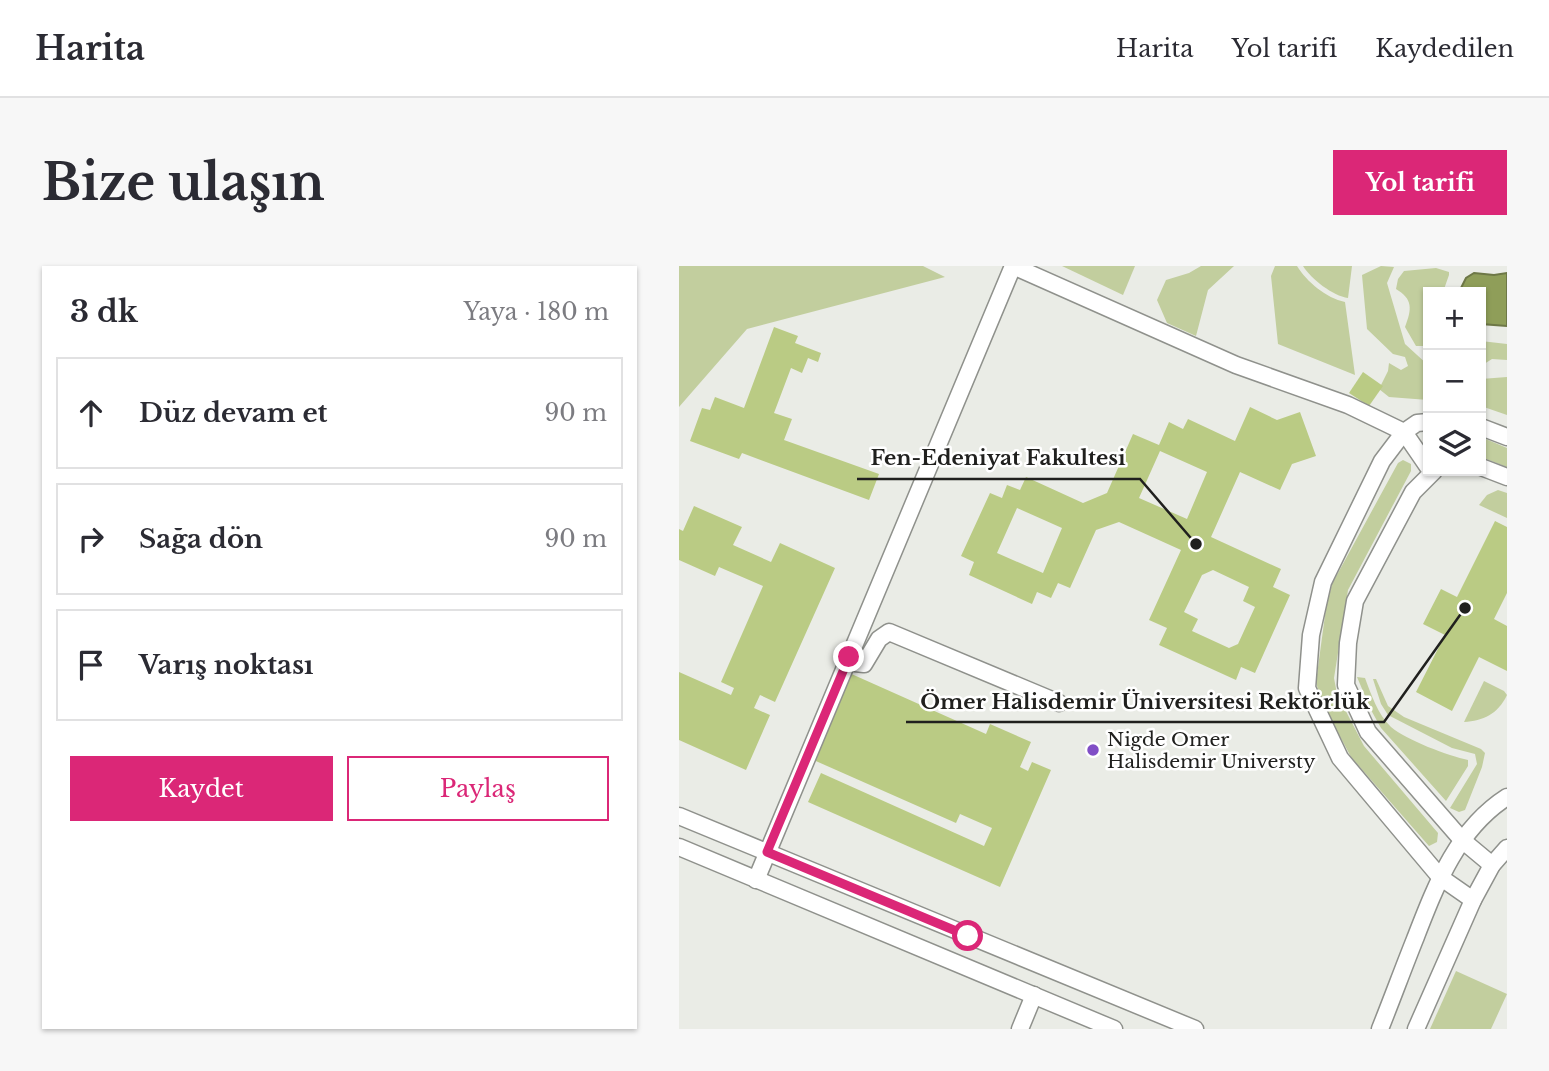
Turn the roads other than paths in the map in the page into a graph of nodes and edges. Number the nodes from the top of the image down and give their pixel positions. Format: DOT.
graph roads {
  1 [pos="1013,266"];
  2 [pos="1423,422"];
  3 [pos="1486,429"];
  4 [pos="1404,432"];
  5 [pos="1507,437"];
  6 [pos="1423,458"];
  7 [pos="1486,469"];
  8 [pos="1427,476"];
  9 [pos="1507,477"];
  10 [pos="849,657"];
  11 [pos="1059,703"];
  12 [pos="1507,797"];
  13 [pos="679,816"];
  14 [pos="1462,840"];
  15 [pos="679,847"];
  16 [pos="1507,848"];
  17 [pos="767,852"];
  18 [pos="1492,865"];
  19 [pos="1440,877"];
  20 [pos="756,880"];
  21 [pos="1473,900"];
  22 [pos="1034,995"];
  23 [pos="1020,1029"];
  24 [pos="1114,1029"];
  25 [pos="1195,1029"];
  26 [pos="1380,1029"];
  27 [pos="1416,1029"];
  1 -- 4 [label="street"];
  1 -- 10 [label="street"];
  2 -- 4 [label="street"];
  3 -- 5 [label="street"];
  4 -- 6 [label="street"];
  4 -- 19 [label="street"];
  7 -- 9 [label="street"];
  8 -- 14 [label="street"];
  10 -- 11 [label="street"];
  10 -- 17 [label="street"];
  12 -- 14 [label="street"];
  13 -- 17 [label="street"];
  14 -- 18 [label="street"];
  14 -- 19 [label="street"];
  15 -- 20 [label="street"];
  16 -- 18 [label="street"];
  17 -- 20 [label="street"];
  17 -- 25 [label="street"];
  18 -- 21 [label="street"];
  19 -- 21 [label="street"];
  19 -- 26 [label="street"];
  20 -- 22 [label="street"];
  21 -- 27 [label="street"];
  22 -- 23 [label="street"];
  22 -- 24 [label="street"];
}
